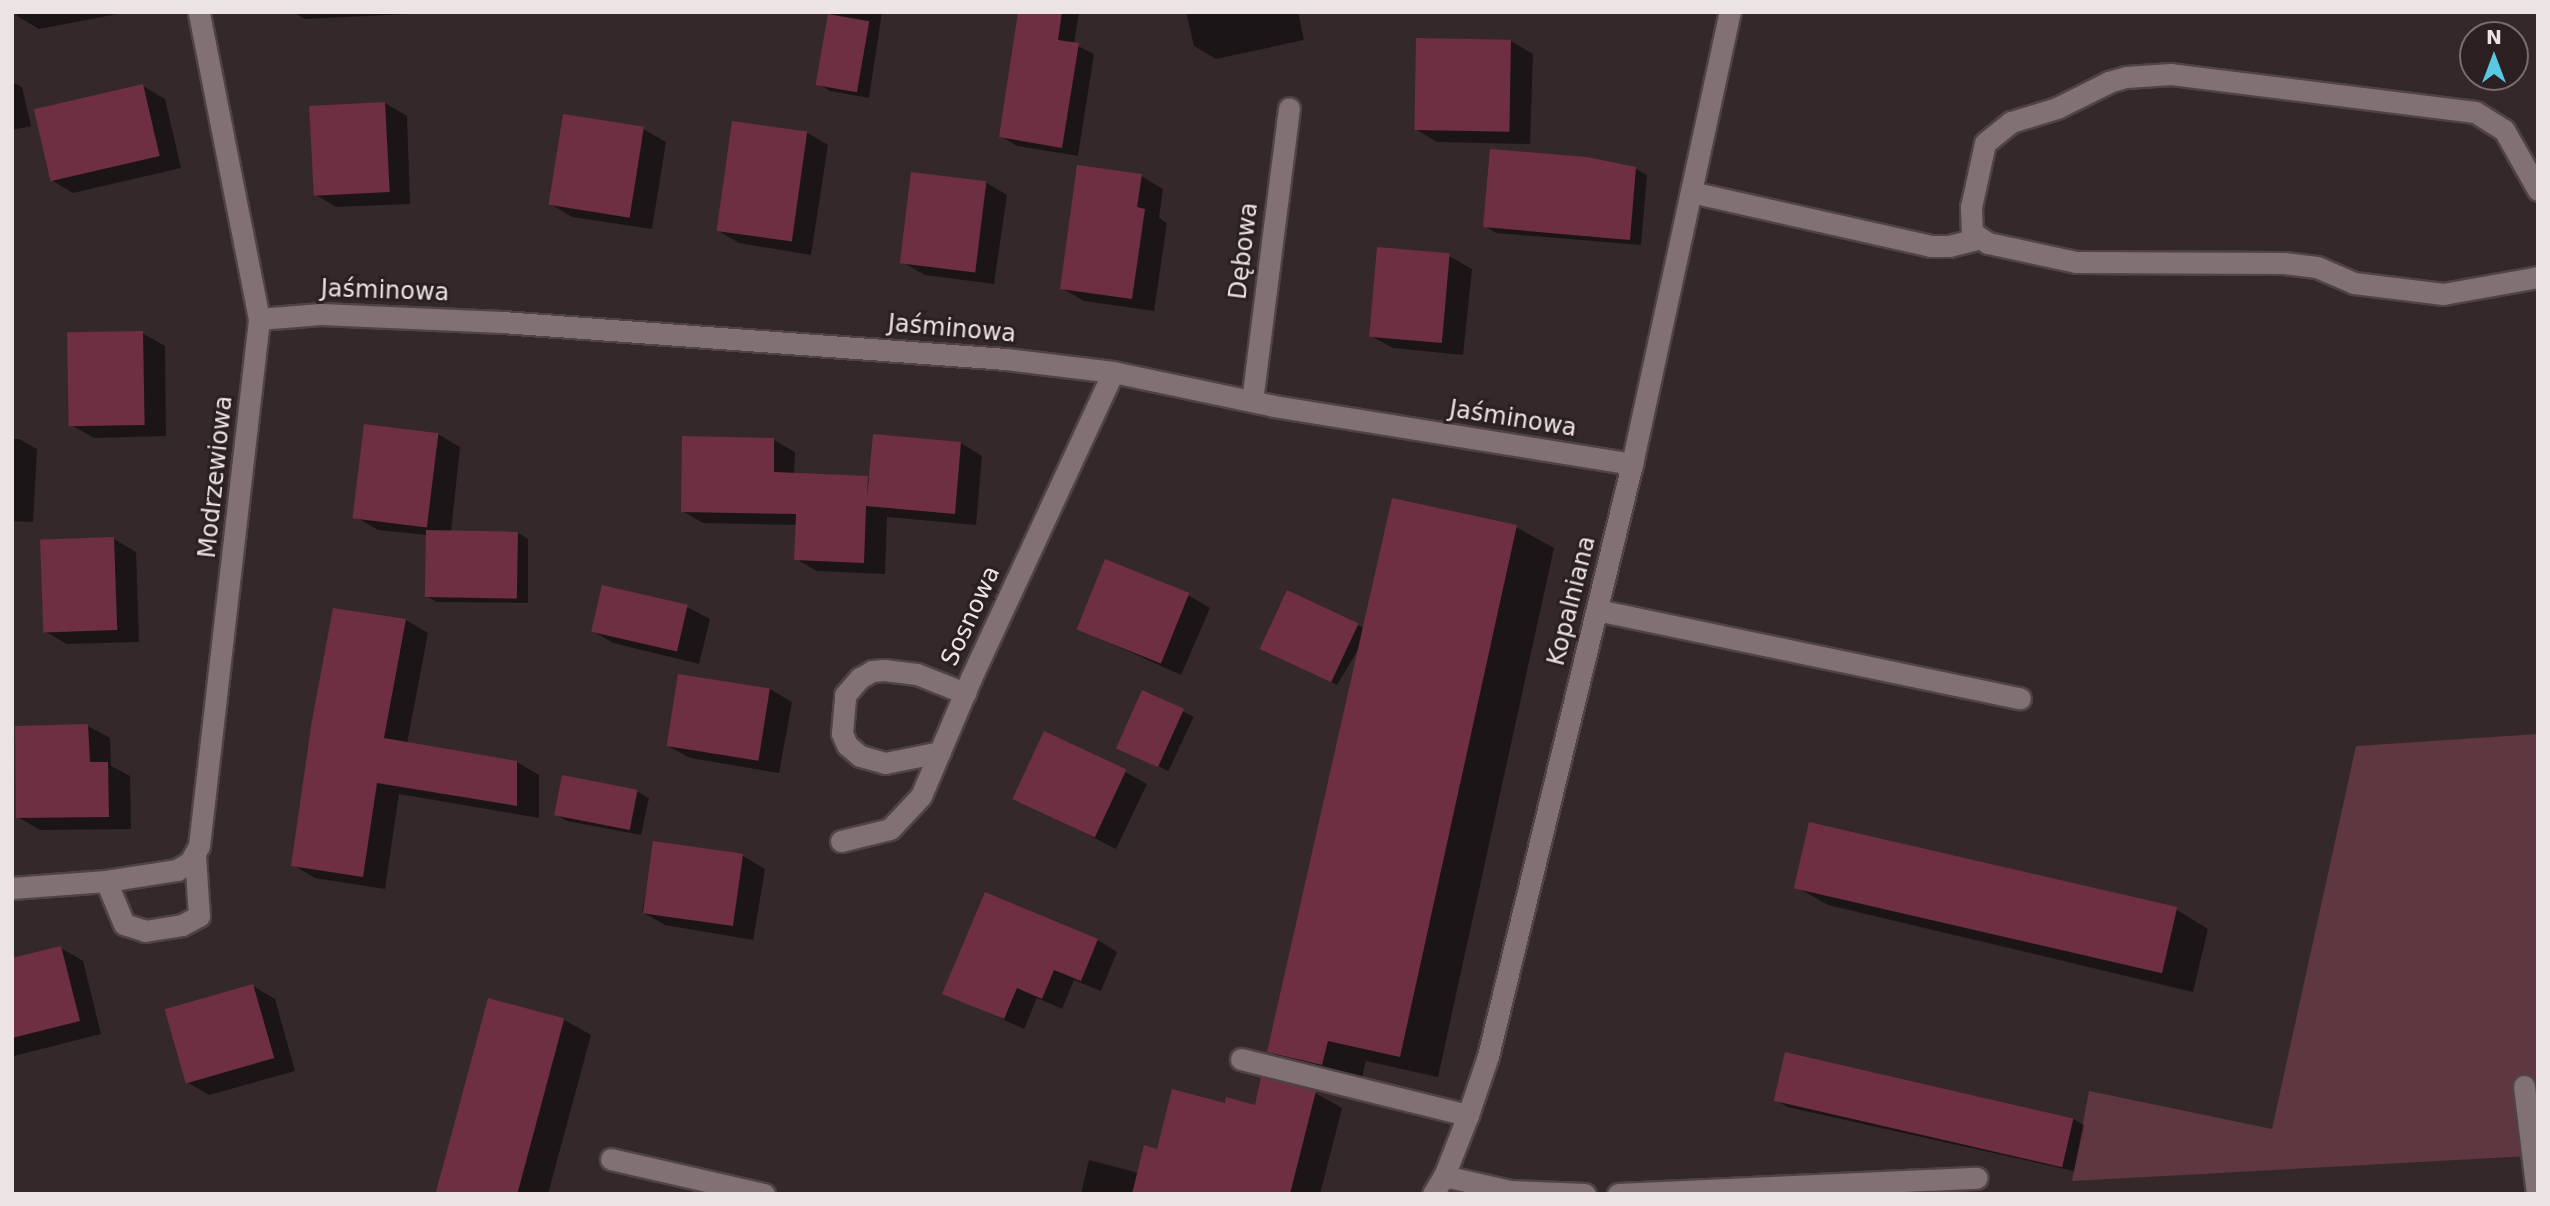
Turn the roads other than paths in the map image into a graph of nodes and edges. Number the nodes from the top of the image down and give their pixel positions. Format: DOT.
graph roads {
  1 [pos="199,12"];
  2 [pos="1730,12"];
  3 [pos="1289,108"];
  4 [pos="2538,190"];
  5 [pos="1691,192"];
  6 [pos="1980,238"];
  7 [pos="2538,277"];
  8 [pos="259,319"];
  9 [pos="1113,372"];
  10 [pos="1252,401"];
  11 [pos="1632,464"];
  12 [pos="1597,610"];
  13 [pos="965,693"];
  14 [pos="2020,698"];
  15 [pos="940,752"];
  16 [pos="841,841"];
  17 [pos="195,855"];
  18 [pos="106,881"];
  19 [pos="12,888"];
  20 [pos="1241,1059"];
  21 [pos="2524,1086"];
  22 [pos="1468,1115"];
  23 [pos="611,1159"];
  24 [pos="1977,1178"];
  25 [pos="1438,1185"];
  26 [pos="764,1194"];
  27 [pos="1585,1194"];
  28 [pos="1618,1194"];
  29 [pos="2537,1194"];
  1 -- 8 [label="street, Modrzewiowa"];
  2 -- 5 [label="street, Kopalniana"];
  3 -- 10 [label="street, Dębowa"];
  4 -- 6 [label="street"];
  5 -- 6 [label="street"];
  5 -- 11 [label="street, Kopalniana"];
  6 -- 7 [label="street"];
  8 -- 9 [label="street, Jaśminowa"];
  8 -- 17 [label="street, Modrzewiowa"];
  9 -- 10 [label="street, Jaśminowa"];
  9 -- 13 [label="street, Sosnowa"];
  10 -- 11 [label="street, Jaśminowa"];
  11 -- 12 [label="street, Kopalniana"];
  12 -- 14 [label="street"];
  12 -- 22 [label="street, Kopalniana"];
  13 -- 15 [label="street, Sosnowa"];
  13 -- 15 [label="street"];
  15 -- 16 [label="street, Sosnowa"];
  17 -- 18 [label="street"];
  17 -- 18 [label="street, Modrzewiowa"];
  18 -- 19 [label="street"];
  20 -- 22 [label="street"];
  21 -- 29 [label="street"];
  22 -- 25 [label="street, Kopalniana"];
  23 -- 26 [label="street"];
  24 -- 28 [label="street"];
  25 -- 27 [label="street"];
}
